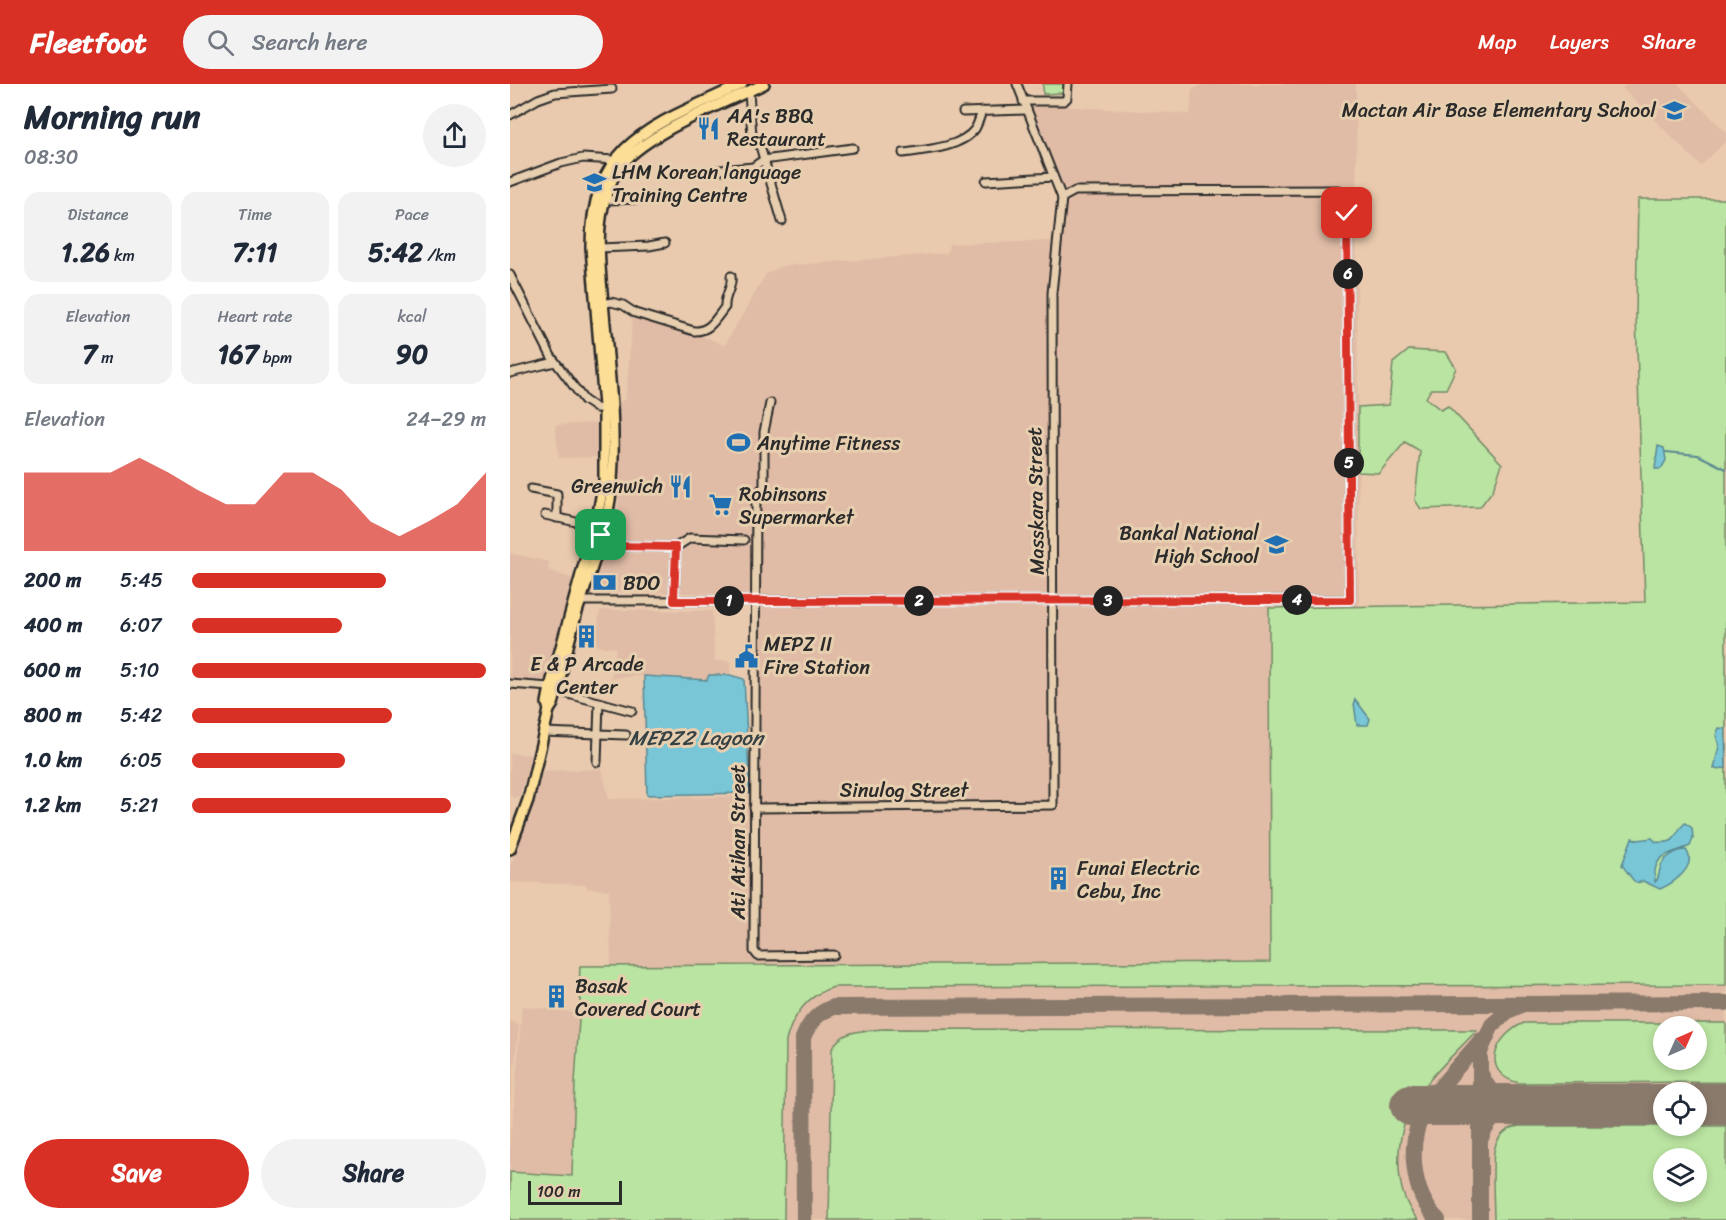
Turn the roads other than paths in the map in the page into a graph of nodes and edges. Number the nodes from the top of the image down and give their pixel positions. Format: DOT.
graph roads {
  1 [pos="764,84"];
  2 [pos="1017,84"];
  3 [pos="1068,84"];
  4 [pos="746,88"];
  5 [pos="612,89"];
  6 [pos="1023,101"];
  7 [pos="1027,110"];
  8 [pos="982,111"];
  9 [pos="963,112"];
  10 [pos="510,115"];
  11 [pos="853,148"];
  12 [pos="903,153"];
  13 [pos="614,160"];
  14 [pos="763,160"];
  15 [pos="710,171"];
  16 [pos="1053,177"];
  17 [pos="986,181"];
  18 [pos="510,182"];
  19 [pos="1062,198"];
  20 [pos="643,199"];
  21 [pos="605,200"];
  22 [pos="782,221"];
  23 [pos="665,243"];
  24 [pos="599,248"];
  25 [pos="510,275"];
  26 [pos="730,276"];
  27 [pos="604,304"];
  28 [pos="553,359"];
  29 [pos="510,373"];
  30 [pos="770,403"];
  31 [pos="608,409"];
  32 [pos="609,426"];
  33 [pos="531,489"];
  34 [pos="545,515"];
  35 [pos="557,518"];
  36 [pos="594,526"];
  37 [pos="601,535"];
  38 [pos="744,540"];
  39 [pos="614,546"];
  40 [pos="676,547"];
  41 [pos="596,551"];
  42 [pos="1053,600"];
  43 [pos="581,601"];
  44 [pos="674,601"];
  45 [pos="756,601"];
  46 [pos="510,684"];
  47 [pos="554,689"];
  48 [pos="600,702"];
  49 [pos="632,711"];
  50 [pos="543,732"];
  51 [pos="598,734"];
  52 [pos="626,735"];
  53 [pos="597,762"];
  54 [pos="1053,805"];
  55 [pos="754,808"];
  56 [pos="510,849"];
  57 [pos="834,955"];
  1 -- 4 [label="main road"];
  2 -- 6 [label="street"];
  3 -- 6 [label="street"];
  4 -- 13 [label="main road"];
  4 -- 14 [label="street"];
  4 -- 21 [label="main road"];
  5 -- 10 [label="street"];
  6 -- 7 [label="street"];
  7 -- 8 [label="street"];
  7 -- 16 [label="street"];
  8 -- 9 [label="street"];
  8 -- 12 [label="street"];
  11 -- 14 [label="street"];
  13 -- 18 [label="street"];
  13 -- 31 [label="main road"];
  14 -- 15 [label="street"];
  14 -- 22 [label="street"];
  16 -- 17 [label="street"];
  16 -- 19 [label="street"];
  19 -- 42 [label="street, Masskara Street"];
  19 -- 42 [label="street"];
  20 -- 21 [label="street"];
  21 -- 24 [label="main road"];
  23 -- 24 [label="street"];
  24 -- 27 [label="main road"];
  25 -- 28 [label="street"];
  26 -- 27 [label="street"];
  27 -- 31 [label="main road"];
  28 -- 29 [label="street"];
  28 -- 31 [label="street"];
  30 -- 45 [label="street, Ati Atihan Street"];
  31 -- 32 [label="main road"];
  32 -- 36 [label="main road"];
  32 -- 37 [label="main road"];
  33 -- 35 [label="street"];
  34 -- 35 [label="street"];
  35 -- 36 [label="street"];
  36 -- 47 [label="main road"];
  37 -- 39 [label="street"];
  37 -- 41 [label="main road"];
  38 -- 40 [label="street"];
  39 -- 40 [label="street"];
  39 -- 41 [label="street"];
  40 -- 44 [label="street"];
  41 -- 43 [label="main road"];
  42 -- 45 [label="street"];
  42 -- 54 [label="street, Masskara Street"];
  43 -- 44 [label="street"];
  43 -- 47 [label="main road"];
  44 -- 45 [label="street"];
  45 -- 55 [label="street, Ati Atihan Street"];
  46 -- 47 [label="street"];
  47 -- 48 [label="street"];
  47 -- 50 [label="main road"];
  48 -- 49 [label="street"];
  48 -- 51 [label="street"];
  50 -- 51 [label="street"];
  50 -- 56 [label="main road"];
  51 -- 52 [label="street"];
  51 -- 53 [label="street"];
  54 -- 55 [label="street, Sinulog Street"];
  55 -- 57 [label="street, Ati Atihan Street"];
}
